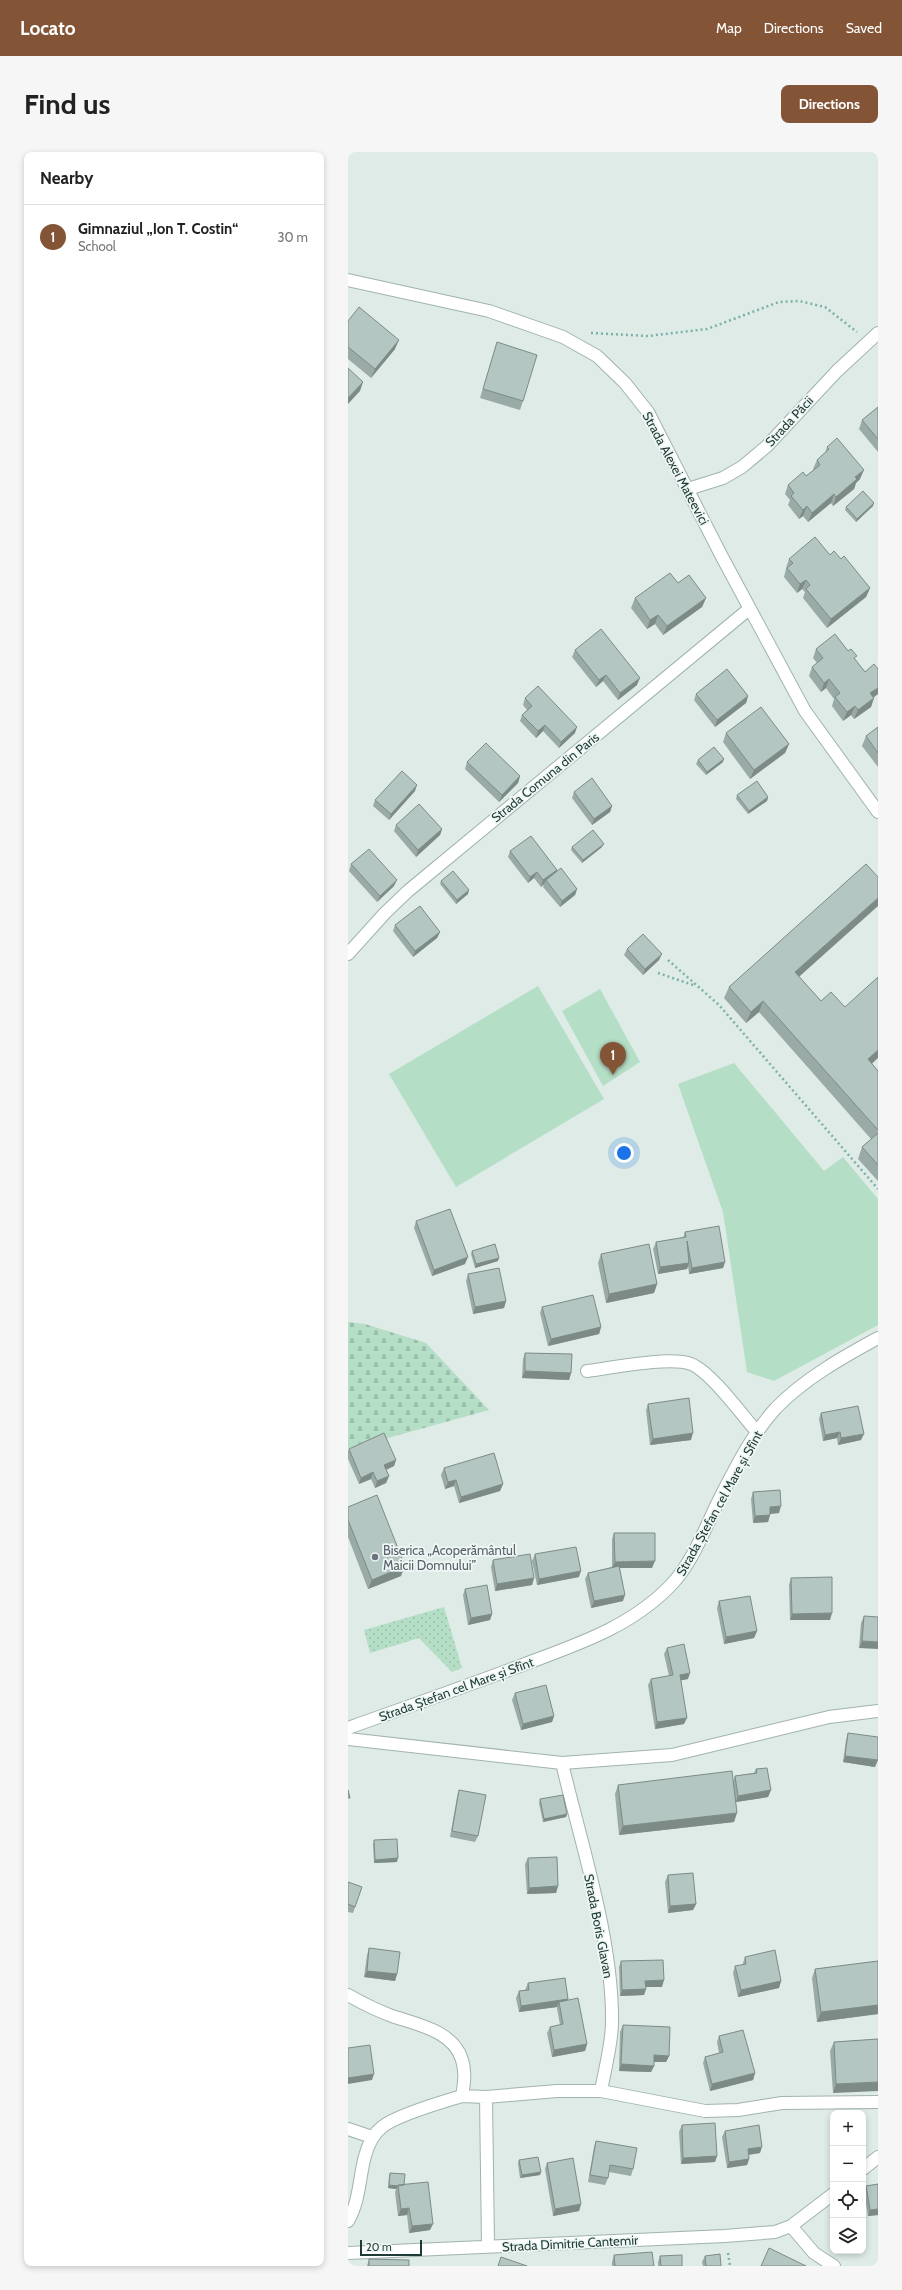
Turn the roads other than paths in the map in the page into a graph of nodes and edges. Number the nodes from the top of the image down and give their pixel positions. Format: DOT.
graph roads {
  1 [pos="348,280"];
  2 [pos="875,336"];
  3 [pos="688,489"];
  4 [pos="750,609"];
  5 [pos="878,812"];
  6 [pos="348,954"];
  7 [pos="878,1338"];
  8 [pos="587,1371"];
  9 [pos="757,1432"];
  10 [pos="878,1711"];
  11 [pos="348,1728"];
  12 [pos="348,1740"];
  13 [pos="562,1763"];
  14 [pos="348,1995"];
  15 [pos="601,2091"];
  16 [pos="462,2096"];
  17 [pos="486,2097"];
  18 [pos="878,2102"];
  19 [pos="348,2128"];
  20 [pos="372,2137"];
  21 [pos="878,2157"];
  22 [pos="866,2167"];
  23 [pos="830,2196"];
  24 [pos="348,2221"];
  25 [pos="791,2226"];
  26 [pos="488,2246"];
  27 [pos="348,2253"];
  28 [pos="834,2266"];
  1 -- 3 [label="street, Strada Alexei Mateevici"];
  2 -- 3 [label="street, Strada Păcii"];
  3 -- 4 [label="street, Strada Alexei Mateevici"];
  4 -- 5 [label="street, Strada Alexei Mateevici"];
  4 -- 6 [label="street, Strada Comuna din Paris"];
  7 -- 9 [label="street, Strada Ștefan cel Mare și Sfînt"];
  8 -- 9 [label="street"];
  9 -- 11 [label="street, Strada Ștefan cel Mare și Sfînt"];
  10 -- 13 [label="street"];
  12 -- 13 [label="street"];
  13 -- 15 [label="street, Strada Boris Glavan"];
  14 -- 16 [label="street"];
  15 -- 17 [label="street"];
  15 -- 18 [label="street"];
  16 -- 17 [label="street"];
  16 -- 20 [label="street"];
  17 -- 26 [label="street"];
  19 -- 20 [label="street"];
  20 -- 24 [label="street"];
  21 -- 22 [label="street"];
  23 -- 25 [label="street, Strada Dimitrie Cantemir"];
  25 -- 26 [label="street, Strada Dimitrie Cantemir"];
  25 -- 28 [label="street"];
  26 -- 27 [label="street, Strada Dimitrie Cantemir"];
}
